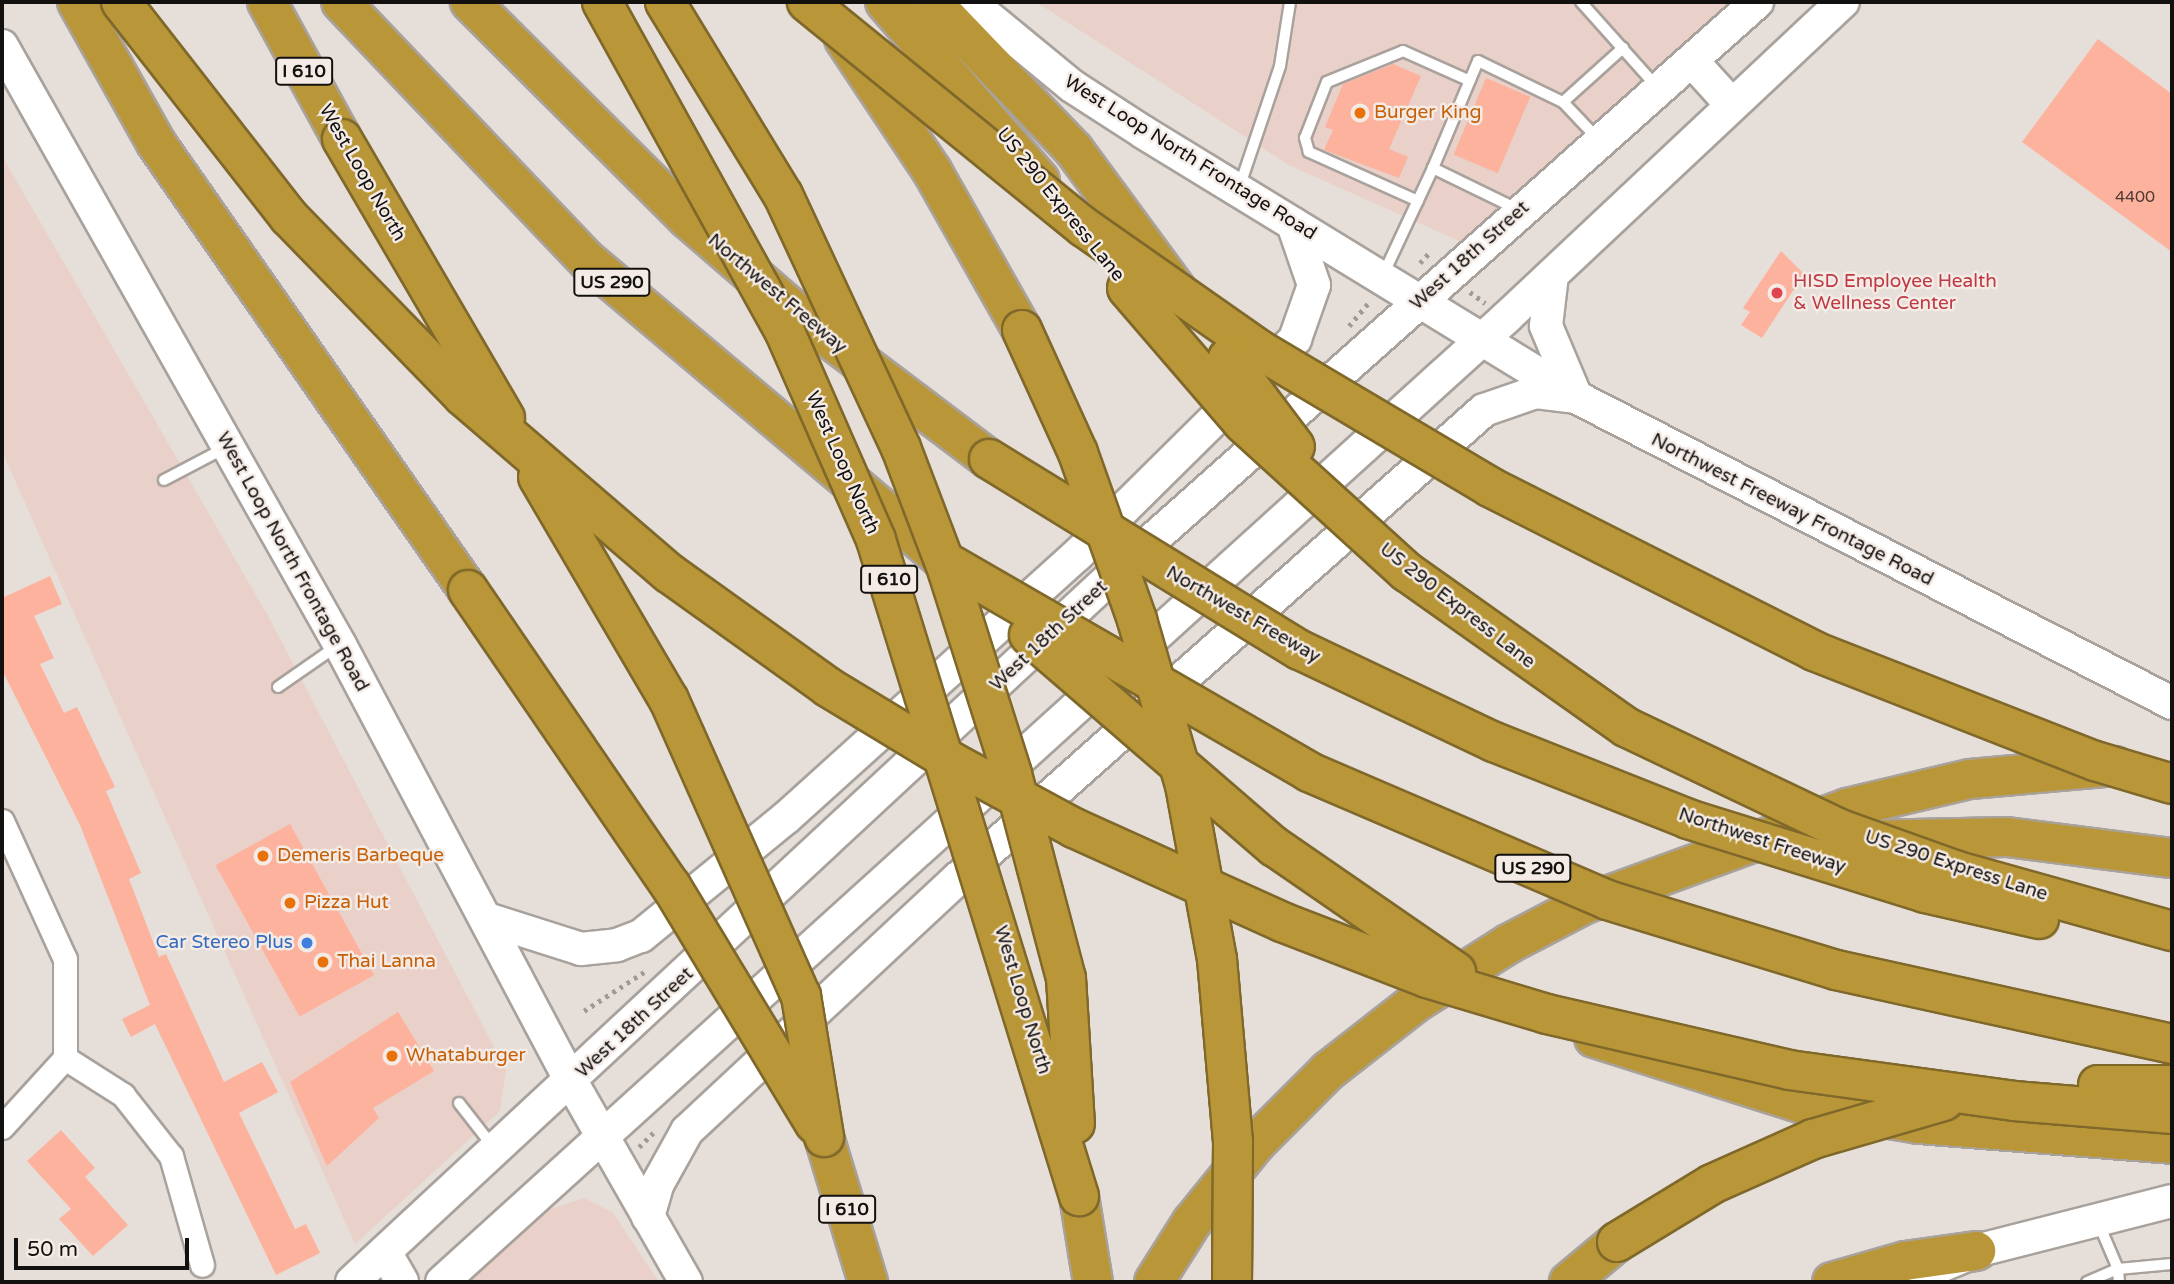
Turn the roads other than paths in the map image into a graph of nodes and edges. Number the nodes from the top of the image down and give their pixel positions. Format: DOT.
graph roads {
  1 [pos="77,2"];
  2 [pos="121,2"];
  3 [pos="267,2"];
  4 [pos="341,2"];
  5 [pos="470,2"];
  6 [pos="602,2"];
  7 [pos="665,2"];
  8 [pos="807,2"];
  9 [pos="817,2"];
  10 [pos="885,2"];
  11 [pos="932,2"];
  12 [pos="970,2"];
  13 [pos="1290,2"];
  14 [pos="1581,2"];
  15 [pos="1757,2"];
  16 [pos="1843,2"];
  17 [pos="2,46"];
  18 [pos="1623,48"];
  19 [pos="1692,61"];
  20 [pos="1469,82"];
  21 [pos="1660,90"];
  22 [pos="1563,102"];
  23 [pos="1731,104"];
  24 [pos="1600,141"];
  25 [pos="1433,168"];
  26 [pos="1238,191"];
  27 [pos="1419,201"];
  28 [pos="1522,211"];
  29 [pos="1293,224"];
  30 [pos="1552,275"];
  31 [pos="1382,278"];
  32 [pos="1422,299"];
  33 [pos="1483,338"];
  34 [pos="1576,397"];
  35 [pos="228,447"];
  36 [pos="164,480"];
  37 [pos="1334,503"];
  38 [pos="946,562"];
  39 [pos="340,645"];
  40 [pos="278,687"];
  41 [pos="2172,703"];
  42 [pos="2172,774"];
  43 [pos="2172,784"];
  44 [pos="2,821"];
  45 [pos="2172,858"];
  46 [pos="1677,869"];
  47 [pos="487,919"];
  48 [pos="2172,931"];
  49 [pos="2172,946"];
  50 [pos="2172,1044"];
  51 [pos="65,1058"];
  52 [pos="572,1083"];
  53 [pos="2172,1085"];
  54 [pos="459,1103"];
  55 [pos="2172,1114"];
  56 [pos="2,1126"];
  57 [pos="824,1137"];
  58 [pos="606,1138"];
  59 [pos="2172,1144"];
  60 [pos="497,1151"];
  61 [pos="1079,1196"];
  62 [pos="2172,1201"];
  63 [pos="648,1217"];
  64 [pos="2097,1220"];
  65 [pos="1976,1251"];
  66 [pos="385,1252"];
  67 [pos="202,1265"];
  68 [pos="2172,1265"];
  69 [pos="2118,1269"];
  70 [pos="1910,1281"];
  71 [pos="352,1282"];
  72 [pos="402,1282"];
  73 [pos="442,1282"];
  74 [pos="686,1282"];
  75 [pos="868,1282"];
  76 [pos="1093,1282"];
  77 [pos="1154,1282"];
  78 [pos="1232,1282"];
  79 [pos="1569,1282"];
  80 [pos="1832,1282"];
  81 [pos="2087,1282"];
  82 [pos="2119,1282"];
  1 -- 57 [label="highway, bridge"];
  2 -- 55 [label="highway, bridge"];
  3 -- 57 [label="highway, West Loop North / I 610, bridge"];
  4 -- 38 [label="highway, US 290"];
  5 -- 49 [label="highway, Northwest Freeway, bridge"];
  6 -- 61 [label="highway, West Loop North / I 610, bridge"];
  7 -- 61 [label="highway, bridge"];
  8 -- 43 [label="highway, bridge"];
  9 -- 78 [label="highway, bridge"];
  10 -- 37 [label="highway, US 290 Express Lane, bridge"];
  11 -- 37 [label="highway, bridge"];
  12 -- 26 [label="main road, West Loop North Frontage Road"];
  13 -- 26 [label="lane"];
  14 -- 18 [label="lane"];
  15 -- 19 [label="main road, West 18th Street"];
  16 -- 23 [label="main road"];
  17 -- 35 [label="main road, West Loop North Frontage Road"];
  18 -- 21 [label="lane"];
  18 -- 22 [label="lane"];
  19 -- 21 [label="main road, West 18th Street"];
  19 -- 23 [label="main road"];
  20 -- 22 [label="lane"];
  20 -- 25 [label="lane"];
  20 -- 27 [label="lane"];
  21 -- 24 [label="main road, West 18th Street"];
  22 -- 24 [label="lane"];
  23 -- 30 [label="main road"];
  24 -- 28 [label="main road, West 18th Street"];
  25 -- 27 [label="lane"];
  25 -- 28 [label="lane"];
  26 -- 29 [label="main road, West Loop North Frontage Road"];
  27 -- 31 [label="lane"];
  28 -- 32 [label="main road, West 18th Street"];
  29 -- 31 [label="main road, West Loop North Frontage Road"];
  29 -- 47 [label="main road"];
  30 -- 33 [label="main road"];
  30 -- 34 [label="main road"];
  31 -- 32 [label="main road, West Loop North Frontage Road"];
  32 -- 33 [label="main road, Northwest Freeway Frontage Road"];
  32 -- 52 [label="main road, West 18th Street"];
  33 -- 34 [label="main road, Northwest Freeway Frontage Road"];
  33 -- 58 [label="main road"];
  34 -- 41 [label="main road, Northwest Freeway Frontage Road"];
  34 -- 63 [label="main road"];
  35 -- 36 [label="lane"];
  35 -- 39 [label="main road, West Loop North Frontage Road"];
  37 -- 48 [label="highway, US 290 Express Lane, bridge"];
  38 -- 50 [label="highway, US 290, bridge"];
  38 -- 59 [label="highway, bridge"];
  39 -- 40 [label="lane"];
  39 -- 47 [label="main road, West Loop North Frontage Road"];
  42 -- 46 [label="highway"];
  44 -- 51 [label="street"];
  45 -- 46 [label="highway"];
  46 -- 77 [label="highway"];
  47 -- 52 [label="main road, West Loop North Frontage Road"];
  51 -- 56 [label="street"];
  51 -- 67 [label="street"];
  52 -- 58 [label="main road, West Loop North Frontage Road"];
  52 -- 60 [label="main road, West 18th Street"];
  53 -- 79 [label="highway, bridge"];
  54 -- 60 [label="lane"];
  57 -- 75 [label="highway, I 610"];
  58 -- 63 [label="main road, West Loop North Frontage Road"];
  58 -- 73 [label="main road"];
  60 -- 66 [label="main road, West 18th Street"];
  61 -- 76 [label="highway, I 610"];
  62 -- 64 [label="main road"];
  63 -- 74 [label="main road, West Loop North Frontage Road"];
  64 -- 65 [label="main road"];
  64 -- 69 [label="lane"];
  65 -- 70 [label="main road"];
  65 -- 80 [label="highway"];
  66 -- 71 [label="main road, West 18th Street"];
  66 -- 72 [label="main road"];
  68 -- 69 [label="lane"];
  69 -- 81 [label="lane"];
  69 -- 82 [label="lane"];
}
